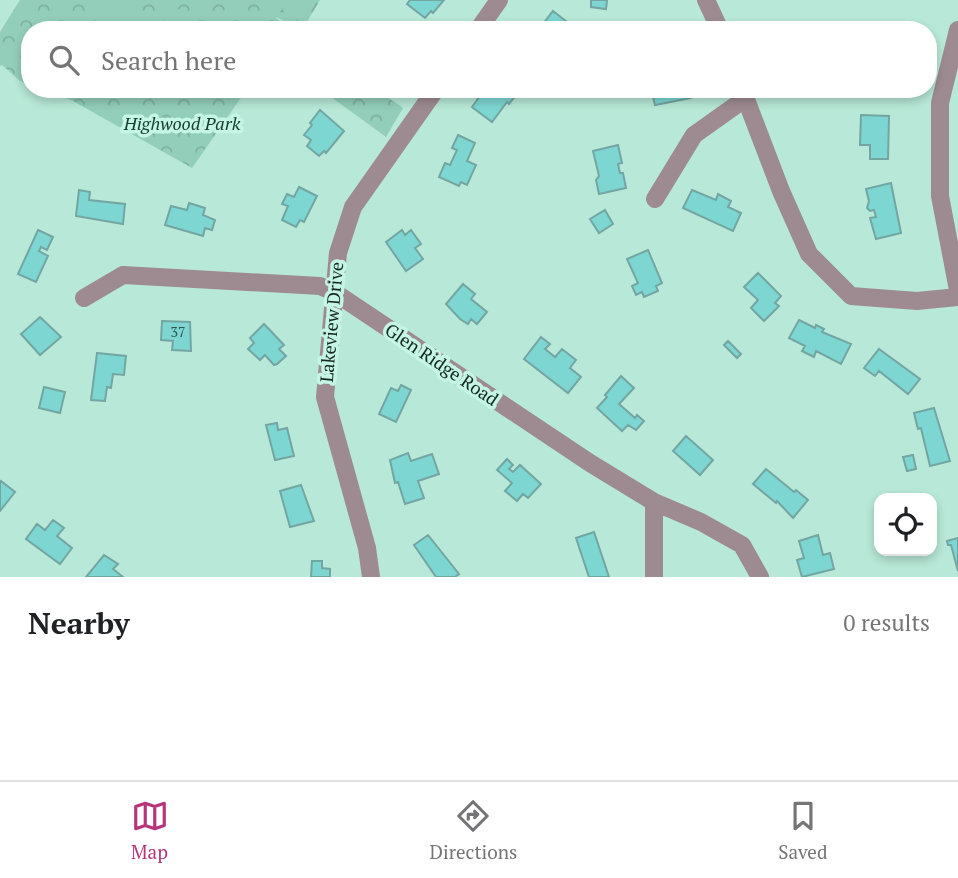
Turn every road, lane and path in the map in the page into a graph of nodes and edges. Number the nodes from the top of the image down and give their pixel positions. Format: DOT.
graph roads {
  1 [pos="499,0"];
  2 [pos="706,0"];
  3 [pos="484,21"];
  4 [pos="716,21"];
  5 [pos="958,30"];
  6 [pos="430,98"];
  7 [pos="739,98"];
  8 [pos="746,98"];
  9 [pos="655,199"];
  10 [pos="958,290"];
  11 [pos="334,292"];
  12 [pos="958,296"];
  13 [pos="84,298"];
  14 [pos="654,502"];
  15 [pos="371,577"];
  16 [pos="654,577"];
  17 [pos="760,577"];
  1 -- 3 [label="street"];
  2 -- 4 [label="street"];
  5 -- 10 [label="street"];
  6 -- 11 [label="street, Lakeview Drive"];
  7 -- 9 [label="street"];
  8 -- 12 [label="street"];
  11 -- 13 [label="street, Glen Ridge Road"];
  11 -- 14 [label="street, Glen Ridge Road"];
  11 -- 15 [label="street, Lakeview Drive"];
  14 -- 16 [label="street"];
  14 -- 17 [label="street, Glen Ridge Road"];
}
